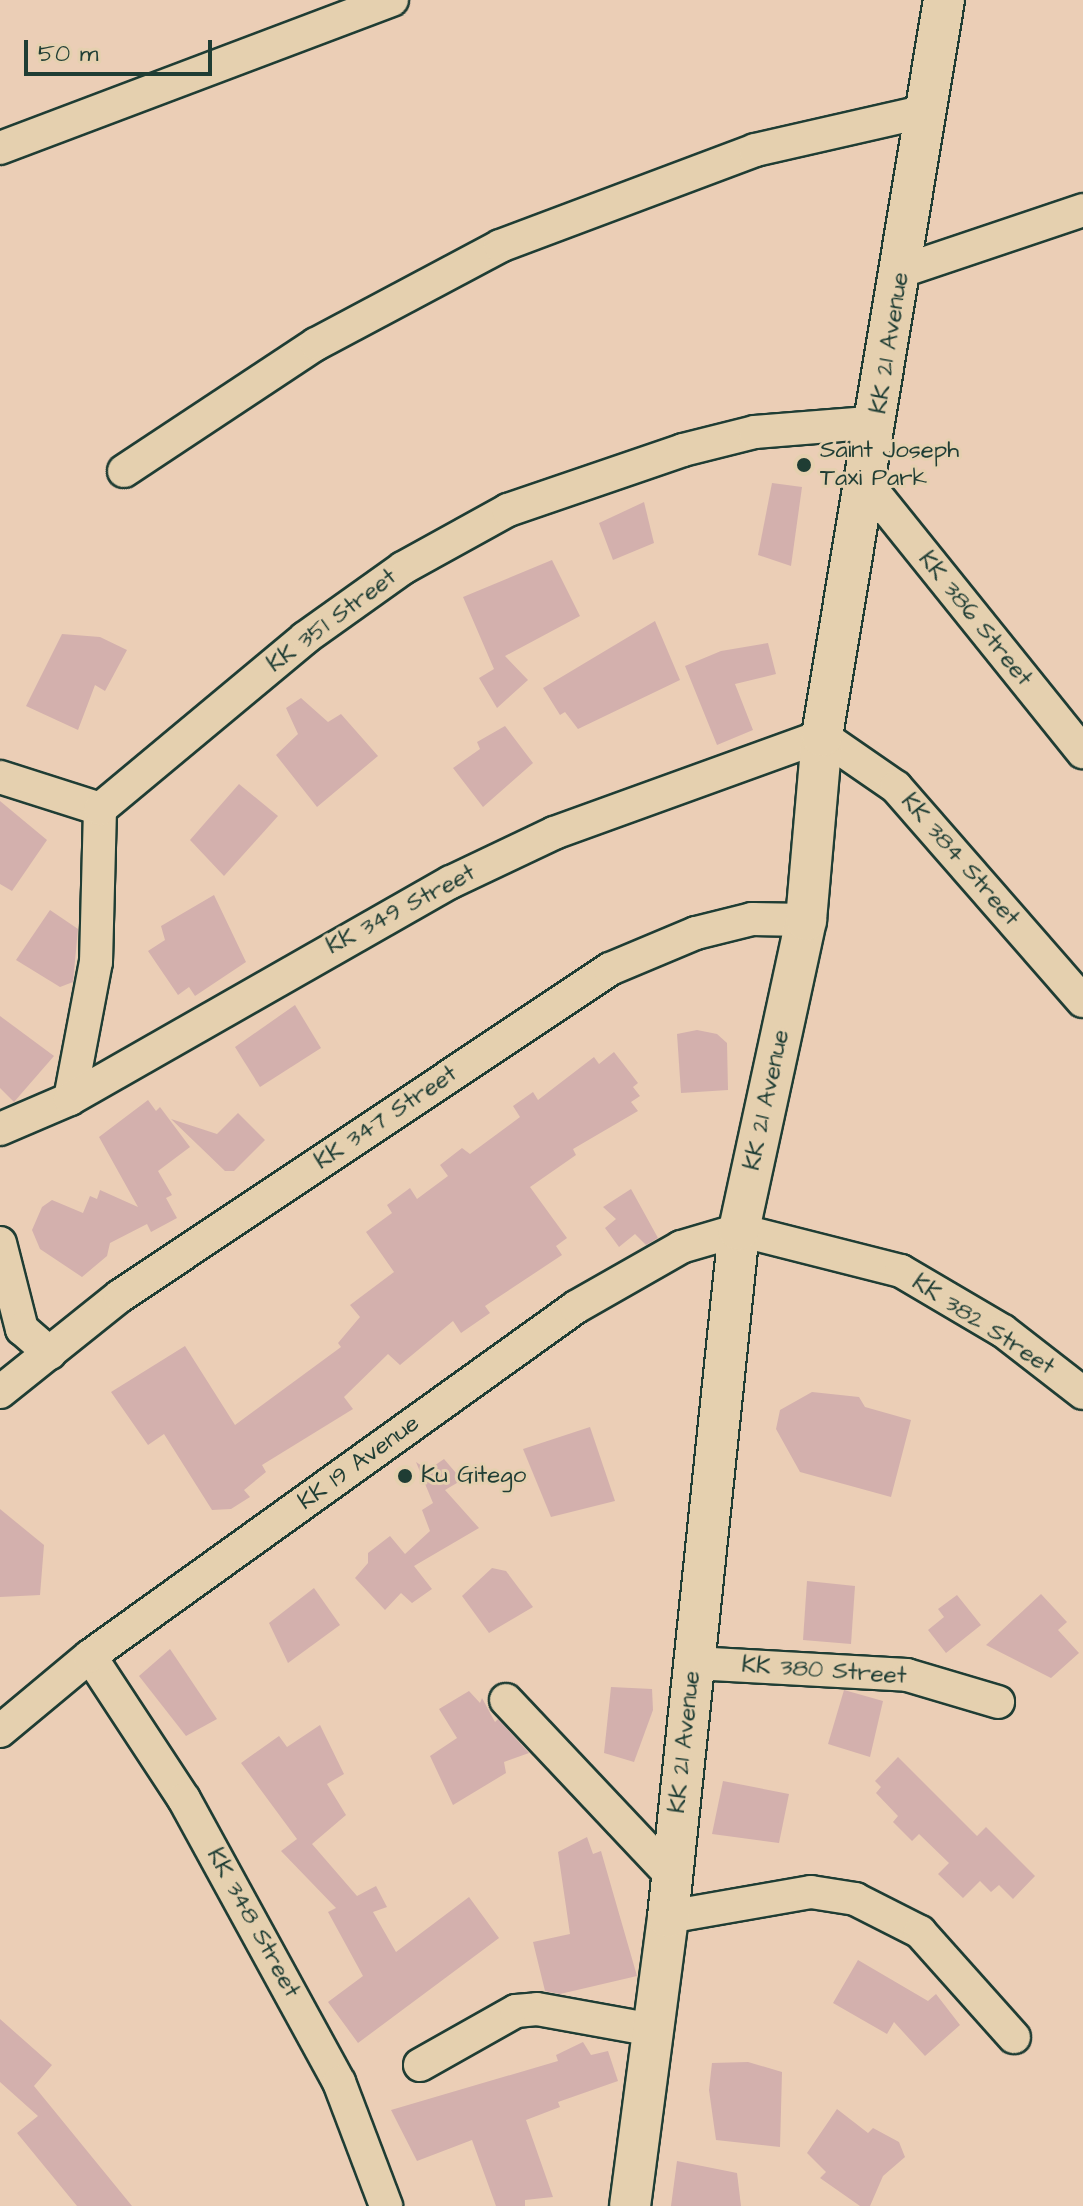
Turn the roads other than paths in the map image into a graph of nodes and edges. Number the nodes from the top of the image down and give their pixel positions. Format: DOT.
graph roads {
  1 [pos="392,0"];
  2 [pos="944,0"];
  3 [pos="927,111"];
  4 [pos="0,148"];
  5 [pos="1081,214"];
  6 [pos="902,271"];
  7 [pos="878,422"];
  8 [pos="124,471"];
  9 [pos="868,485"];
  10 [pos="822,736"];
  11 [pos="1083,752"];
  12 [pos="0,777"];
  13 [pos="100,809"];
  14 [pos="806,920"];
  15 [pos="1083,1001"];
  16 [pos="70,1099"];
  17 [pos="0,1129"];
  18 [pos="739,1230"];
  19 [pos="0,1243"];
  20 [pos="50,1353"];
  21 [pos="0,1392"];
  22 [pos="1083,1393"];
  23 [pos="90,1656"];
  24 [pos="694,1663"];
  25 [pos="506,1700"];
  26 [pos="998,1702"];
  27 [pos="0,1731"];
  28 [pos="670,1874"];
  29 [pos="668,1917"];
  30 [pos="653,2030"];
  31 [pos="1014,2037"];
  32 [pos="420,2065"];
  33 [pos="386,2206"];
  34 [pos="630,2206"];
  1 -- 4 [label="street"];
  2 -- 3 [label="main road, KK 21 Avenue"];
  3 -- 6 [label="main road, KK 21 Avenue"];
  3 -- 8 [label="street"];
  5 -- 6 [label="street"];
  6 -- 7 [label="main road, KK 21 Avenue"];
  7 -- 9 [label="main road, KK 21 Avenue"];
  7 -- 13 [label="street, KK 351 Street"];
  9 -- 10 [label="main road, KK 21 Avenue"];
  9 -- 11 [label="street, KK 386 Street"];
  10 -- 14 [label="main road, KK 21 Avenue"];
  10 -- 15 [label="street, KK 384 Street"];
  10 -- 16 [label="street, KK 349 Street"];
  12 -- 13 [label="street"];
  13 -- 16 [label="street"];
  14 -- 18 [label="main road, KK 21 Avenue"];
  14 -- 20 [label="street, KK 347 Street"];
  16 -- 17 [label="street, KK 349 Street"];
  18 -- 22 [label="street, KK 382 Street"];
  18 -- 23 [label="street, KK 19 Avenue"];
  18 -- 24 [label="main road, KK 21 Avenue"];
  19 -- 20 [label="street"];
  20 -- 21 [label="street, KK 347 Street"];
  23 -- 27 [label="street, KK 19 Avenue"];
  23 -- 33 [label="street, KK 348 Street"];
  24 -- 26 [label="street, KK 380 Street"];
  24 -- 28 [label="main road, KK 21 Avenue"];
  25 -- 28 [label="street"];
  28 -- 29 [label="main road, KK 21 Avenue"];
  29 -- 30 [label="main road, KK 21 Avenue"];
  29 -- 31 [label="street"];
  30 -- 32 [label="street"];
  30 -- 34 [label="main road, KK 21 Avenue"];
}
